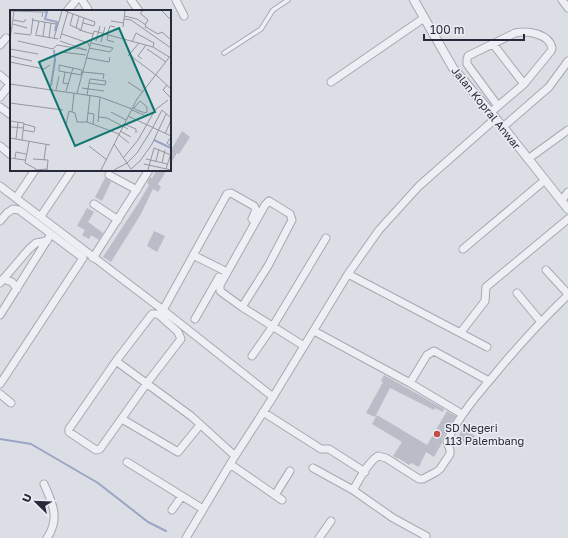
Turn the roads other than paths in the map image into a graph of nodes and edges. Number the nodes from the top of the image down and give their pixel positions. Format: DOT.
graph roads {
  1 [pos="76,0"];
  2 [pos="82,0"];
  3 [pos="131,0"];
  4 [pos="176,0"];
  5 [pos="288,0"];
  6 [pos="414,0"];
  7 [pos="562,0"];
  8 [pos="568,8"];
  9 [pos="67,10"];
  10 [pos="88,10"];
  11 [pos="138,10"];
  12 [pos="184,16"];
  13 [pos="424,18"];
  14 [pos="6,38"];
  15 [pos="493,44"];
  16 [pos="0,45"];
  17 [pos="224,53"];
  18 [pos="568,61"];
  19 [pos="0,75"];
  20 [pos="10,82"];
  21 [pos="331,82"];
  22 [pos="10,84"];
  23 [pos="524,84"];
  24 [pos="0,98"];
  25 [pos="498,106"];
  26 [pos="0,107"];
  27 [pos="10,115"];
  28 [pos="493,116"];
  29 [pos="503,127"];
  30 [pos="568,130"];
  31 [pos="0,146"];
  32 [pos="10,153"];
  33 [pos="528,159"];
  34 [pos="34,171"];
  35 [pos="71,171"];
  36 [pos="148,171"];
  37 [pos="109,175"];
  38 [pos="544,180"];
  39 [pos="0,186"];
  40 [pos="136,190"];
  41 [pos="568,192"];
  42 [pos="16,198"];
  43 [pos="562,200"];
  44 [pos="94,204"];
  45 [pos="568,209"];
  46 [pos="41,216"];
  47 [pos="568,219"];
  48 [pos="118,220"];
  49 [pos="0,221"];
  50 [pos="51,234"];
  51 [pos="326,238"];
  52 [pos="47,241"];
  53 [pos="463,249"];
  54 [pos="193,255"];
  55 [pos="93,258"];
  56 [pos="223,270"];
  57 [pos="546,270"];
  58 [pos="348,274"];
  59 [pos="2,281"];
  60 [pos="18,289"];
  61 [pos="516,293"];
  62 [pos="568,295"];
  63 [pos="242,307"];
  64 [pos="163,310"];
  65 [pos="0,315"];
  66 [pos="195,319"];
  67 [pos="541,322"];
  68 [pos="272,326"];
  69 [pos="314,331"];
  70 [pos="461,332"];
  71 [pos="304,346"];
  72 [pos="487,347"];
  73 [pos="252,356"];
  74 [pos="116,360"];
  75 [pos="489,381"];
  76 [pos="410,382"];
  77 [pos="147,383"];
  78 [pos="0,384"];
  79 [pos="0,394"];
  80 [pos="273,397"];
  81 [pos="11,403"];
  82 [pos="263,412"];
  83 [pos="462,414"];
  84 [pos="122,419"];
  85 [pos="200,425"];
  86 [pos="235,456"];
  87 [pos="127,462"];
  88 [pos="230,464"];
  89 [pos="314,468"];
  90 [pos="290,471"];
  91 [pos="365,472"];
  92 [pos="44,484"];
  93 [pos="353,490"];
  94 [pos="275,495"];
  95 [pos="182,496"];
  96 [pos="282,500"];
  97 [pos="203,509"];
  98 [pos="172,510"];
  99 [pos="331,521"];
  100 [pos="426,536"];
  101 [pos="186,537"];
  102 [pos="46,538"];
  103 [pos="319,538"];
  1 -- 9 [label="street"];
  2 -- 10 [label="street"];
  3 -- 11 [label="street"];
  4 -- 12 [label="street"];
  5 -- 17 [label="lane"];
  6 -- 13 [label="street, Jalan Kopral Anwar"];
  7 -- 8 [label="street"];
  13 -- 21 [label="street"];
  13 -- 28 [label="street, Jalan Kopral Anwar"];
  14 -- 16 [label="street"];
  15 -- 23 [label="street"];
  15 -- 23 [label="street"];
  15 -- 25 [label="street"];
  18 -- 29 [label="street"];
  19 -- 20 [label="street"];
  22 -- 24 [label="street"];
  23 -- 25 [label="street"];
  25 -- 28 [label="street"];
  26 -- 27 [label="street"];
  28 -- 29 [label="street, Jalan Kopral Anwar"];
  28 -- 58 [label="street"];
  29 -- 33 [label="street, Jalan Kopral Anwar"];
  30 -- 33 [label="street"];
  31 -- 32 [label="street"];
  33 -- 38 [label="street, Jalan Kopral Anwar"];
  34 -- 42 [label="street"];
  35 -- 46 [label="street"];
  36 -- 40 [label="street"];
  37 -- 40 [label="street"];
  38 -- 43 [label="street, Jalan Kopral Anwar"];
  38 -- 53 [label="street"];
  39 -- 42 [label="street"];
  40 -- 48 [label="street"];
  41 -- 43 [label="street"];
  42 -- 46 [label="street"];
  43 -- 45 [label="street, Jalan Kopral Anwar"];
  44 -- 48 [label="street"];
  46 -- 55 [label="street"];
  47 -- 70 [label="street"];
  48 -- 55 [label="street"];
  49 -- 50 [label="street"];
  50 -- 52 [label="street"];
  50 -- 78 [label="street"];
  51 -- 68 [label="street"];
  52 -- 59 [label="street"];
  52 -- 60 [label="street"];
  54 -- 56 [label="street"];
  54 -- 56 [label="street"];
  54 -- 64 [label="street"];
  55 -- 64 [label="street"];
  56 -- 66 [label="street"];
  57 -- 62 [label="street"];
  58 -- 69 [label="street"];
  58 -- 70 [label="street"];
  59 -- 60 [label="street"];
  60 -- 65 [label="street"];
  61 -- 67 [label="street"];
  62 -- 67 [label="street"];
  63 -- 63 [label="street"];
  63 -- 68 [label="street"];
  64 -- 80 [label="street"];
  67 -- 75 [label="street"];
  68 -- 71 [label="street"];
  68 -- 73 [label="street"];
  69 -- 71 [label="street"];
  69 -- 76 [label="street"];
  70 -- 72 [label="street"];
  71 -- 80 [label="street"];
  74 -- 77 [label="street"];
  74 -- 77 [label="street"];
  74 -- 84 [label="street"];
  75 -- 76 [label="street"];
  75 -- 83 [label="street"];
  76 -- 83 [label="street"];
  77 -- 84 [label="street"];
  77 -- 85 [label="street"];
  79 -- 81 [label="street"];
  80 -- 82 [label="street"];
  82 -- 86 [label="street"];
  82 -- 91 [label="street"];
  83 -- 91 [label="street"];
  84 -- 85 [label="street"];
  85 -- 86 [label="street"];
  86 -- 88 [label="street"];
  87 -- 95 [label="street"];
  88 -- 94 [label="street"];
  88 -- 97 [label="street"];
  89 -- 93 [label="street"];
  90 -- 94 [label="street"];
  91 -- 93 [label="street"];
  92 -- 102 [label="street"];
  93 -- 100 [label="street"];
  94 -- 96 [label="street"];
  95 -- 97 [label="street"];
  95 -- 98 [label="street"];
  97 -- 101 [label="street"];
  99 -- 103 [label="street"];
}
